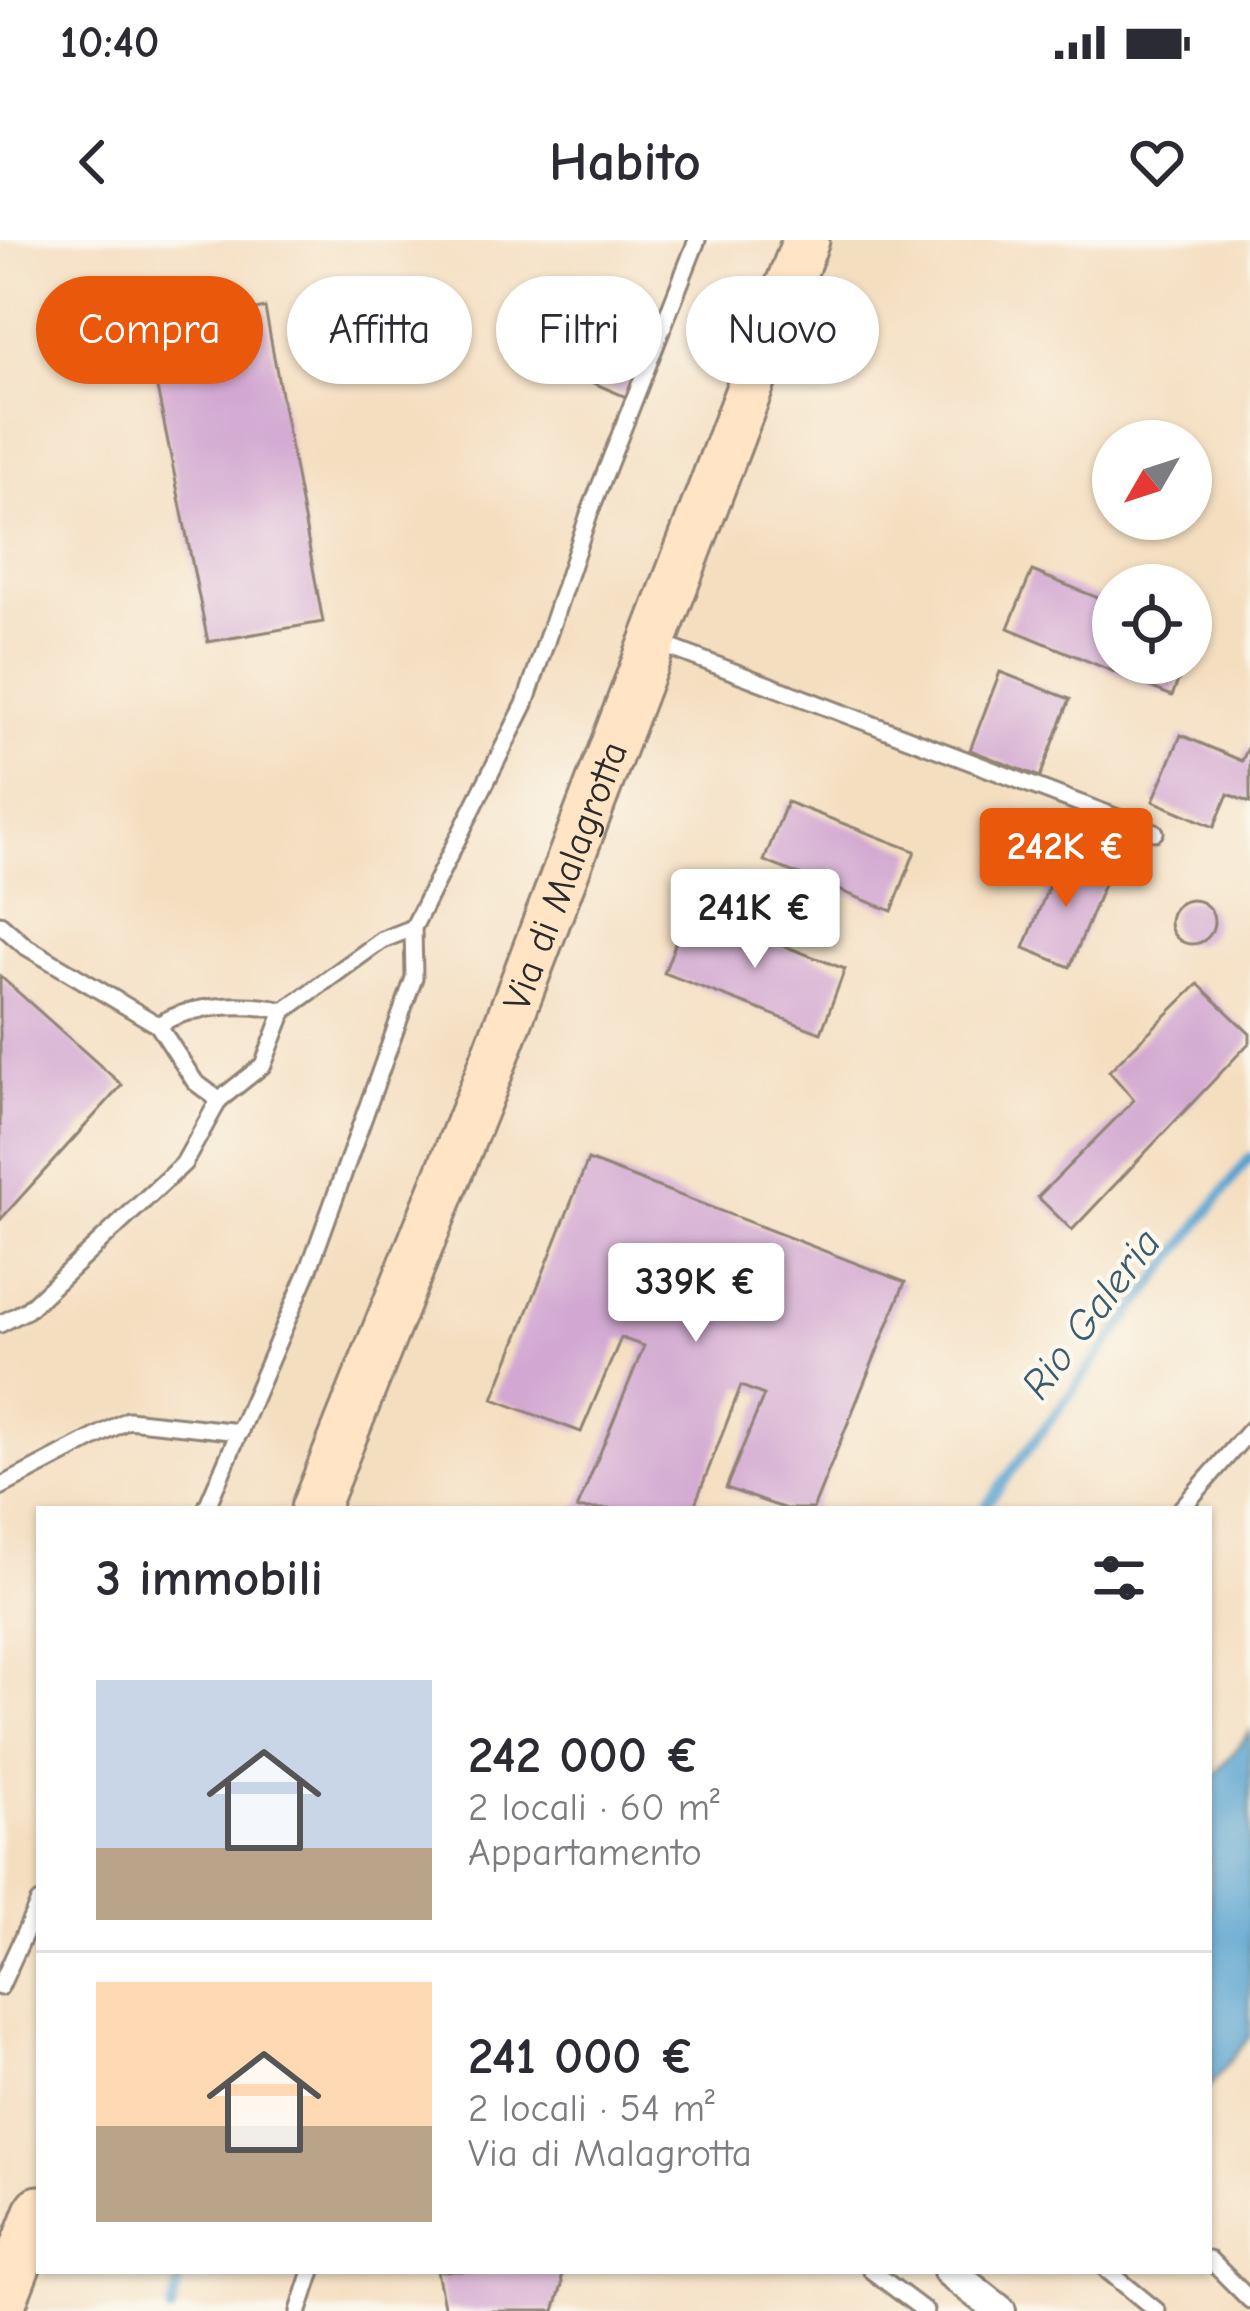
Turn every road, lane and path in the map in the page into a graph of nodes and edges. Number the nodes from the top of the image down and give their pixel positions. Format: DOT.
graph roads {
  1 [pos="697,240"];
  2 [pos="806,240"];
  3 [pos="653,641"];
  4 [pos="1155,832"];
  5 [pos="0,924"];
  6 [pos="413,928"];
  7 [pos="284,1010"];
  8 [pos="158,1025"];
  9 [pos="219,1100"];
  10 [pos="0,1324"];
  11 [pos="1250,1430"];
  12 [pos="241,1432"];
  13 [pos="0,1486"];
  14 [pos="207,1506"];
  15 [pos="315,1506"];
  16 [pos="1184,1506"];
  17 [pos="36,1909"];
  18 [pos="0,1987"];
  19 [pos="36,2217"];
  20 [pos="1212,2262"];
  21 [pos="311,2274"];
  22 [pos="876,2274"];
  23 [pos="953,2274"];
  24 [pos="1112,2274"];
  25 [pos="1250,2300"];
  26 [pos="0,2310"];
  27 [pos="299,2311"];
  28 [pos="926,2311"];
  29 [pos="1000,2311"];
  30 [pos="1157,2311"];
  1 -- 6 [label="lane"];
  2 -- 3 [label="main road, Via di Malagrotta"];
  3 -- 4 [label="lane"];
  3 -- 15 [label="main road, Via di Malagrotta"];
  5 -- 8 [label="lane"];
  6 -- 7 [label="lane"];
  6 -- 12 [label="lane"];
  7 -- 8 [label="lane"];
  7 -- 9 [label="lane"];
  8 -- 9 [label="lane"];
  9 -- 10 [label="lane"];
  11 -- 16 [label="lane"];
  12 -- 13 [label="lane"];
  12 -- 14 [label="lane"];
  17 -- 18 [label="lane"];
  19 -- 26 [label="main road"];
  20 -- 25 [label="lane"];
  21 -- 27 [label="lane"];
  22 -- 28 [label="lane"];
  23 -- 29 [label="street"];
  24 -- 30 [label="lane"];
}
